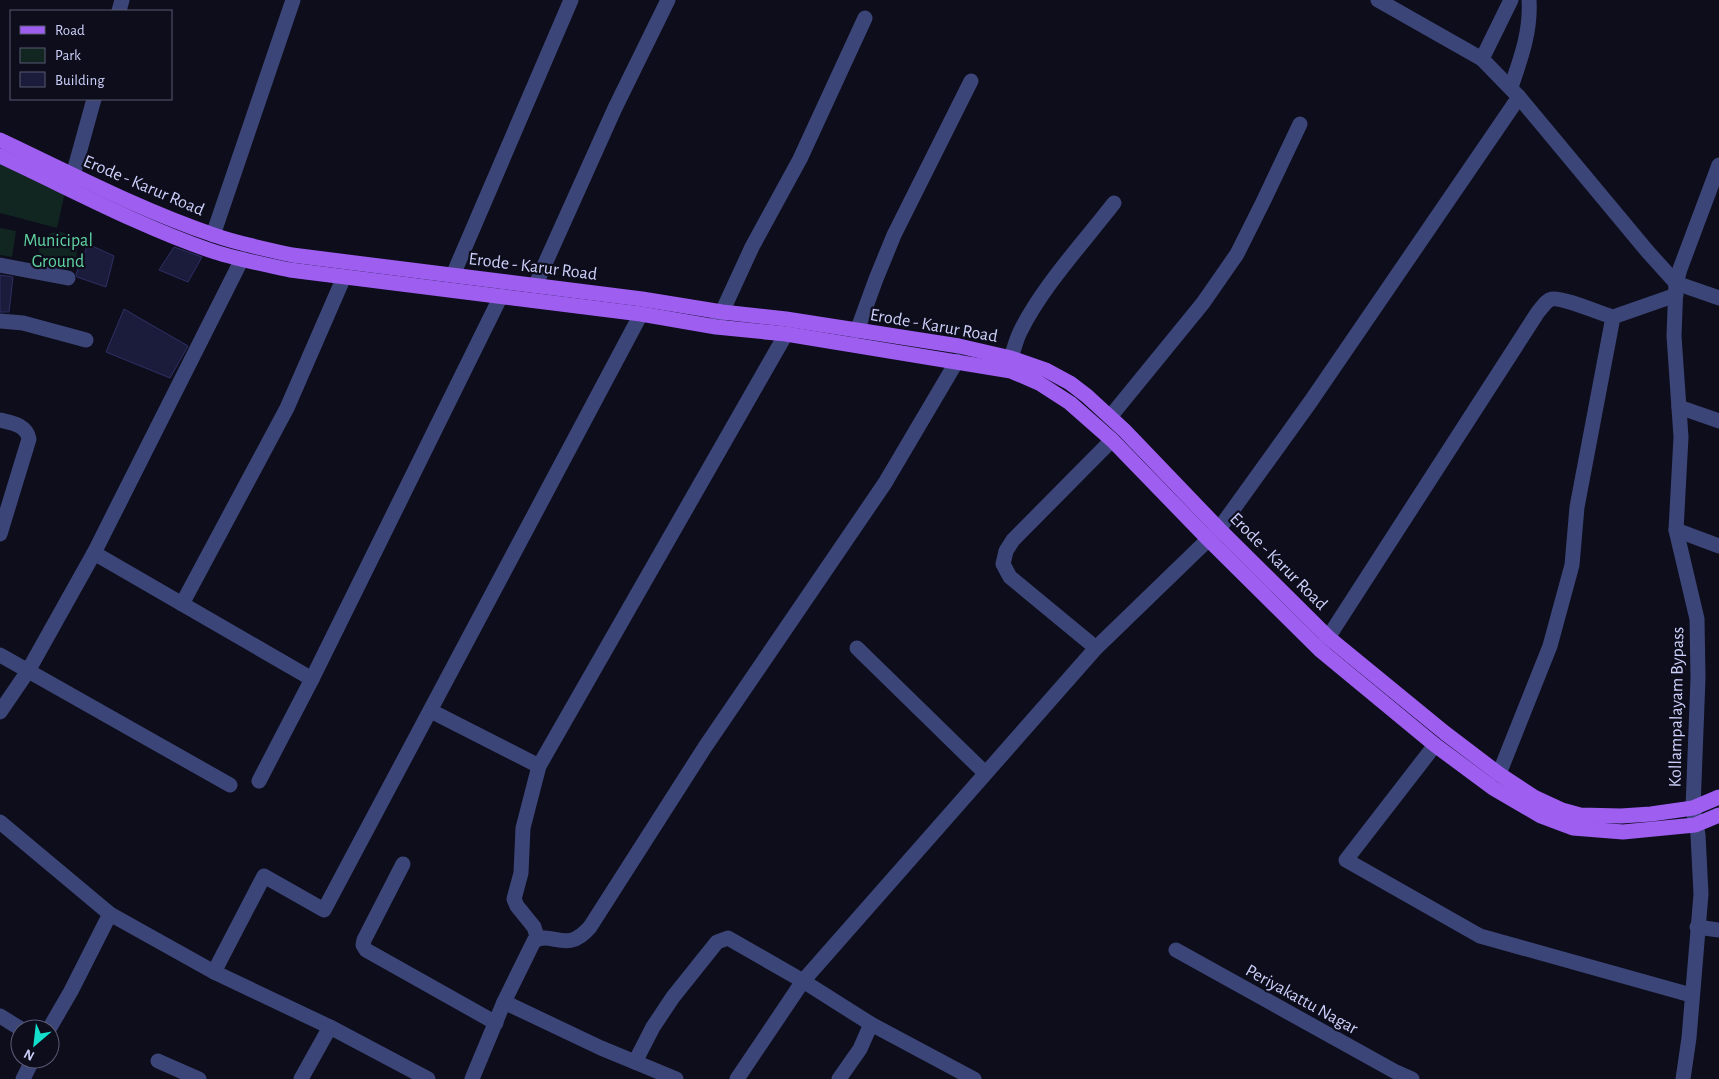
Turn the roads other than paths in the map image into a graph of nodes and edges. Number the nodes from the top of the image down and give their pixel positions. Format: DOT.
graph roads {
  1 [pos="293,0"];
  2 [pos="571,0"];
  3 [pos="668,0"];
  4 [pos="1378,0"];
  5 [pos="1511,0"];
  6 [pos="1529,0"];
  7 [pos="865,18"];
  8 [pos="1482,59"];
  9 [pos="971,81"];
  10 [pos="1515,92"];
  11 [pos="94,100"];
  12 [pos="1300,124"];
  13 [pos="0,140"];
  14 [pos="0,156"];
  15 [pos="1719,165"];
  16 [pos="73,175"];
  17 [pos="1114,204"];
  18 [pos="213,235"];
  19 [pos="242,259"];
  20 [pos="0,265"];
  21 [pos="453,275"];
  22 [pos="344,277"];
  23 [pos="68,278"];
  24 [pos="535,286"];
  25 [pos="1676,289"];
  26 [pos="501,296"];
  27 [pos="1719,298"];
  28 [pos="722,312"];
  29 [pos="641,314"];
  30 [pos="1613,317"];
  31 [pos="0,321"];
  32 [pos="716,327"];
  33 [pos="857,331"];
  34 [pos="786,334"];
  35 [pos="86,340"];
  36 [pos="1011,358"];
  37 [pos="958,361"];
  38 [pos="1678,407"];
  39 [pos="1110,417"];
  40 [pos="0,420"];
  41 [pos="1719,421"];
  42 [pos="1112,440"];
  43 [pos="1,526"];
  44 [pos="1219,529"];
  45 [pos="1676,530"];
  46 [pos="1208,539"];
  47 [pos="1719,546"];
  48 [pos="94,553"];
  49 [pos="182,604"];
  50 [pos="1329,638"];
  51 [pos="857,648"];
  52 [pos="1096,648"];
  53 [pos="1320,650"];
  54 [pos="0,655"];
  55 [pos="28,671"];
  56 [pos="312,679"];
  57 [pos="431,711"];
  58 [pos="0,712"];
  59 [pos="1434,745"];
  60 [pos="539,766"];
  61 [pos="985,773"];
  62 [pos="1498,774"];
  63 [pos="259,781"];
  64 [pos="230,785"];
  65 [pos="1719,797"];
  66 [pos="1693,808"];
  67 [pos="1719,816"];
  68 [pos="0,822"];
  69 [pos="1695,825"];
  70 [pos="403,864"];
  71 [pos="110,914"];
  72 [pos="1697,927"];
  73 [pos="1719,930"];
  74 [pos="538,939"];
  75 [pos="1176,950"];
  76 [pos="214,972"];
  77 [pos="802,981"];
  78 [pos="1691,995"];
  79 [pos="504,1002"];
  80 [pos="55,1019"];
  81 [pos="496,1023"];
  82 [pos="871,1024"];
  83 [pos="330,1027"];
  84 [pos="158,1061"];
  85 [pos="635,1062"];
  86 [pos="970,1078"];
  87 [pos="199,1079"];
  88 [pos="301,1079"];
  89 [pos="428,1079"];
  90 [pos="472,1079"];
  91 [pos="676,1079"];
  92 [pos="737,1079"];
  93 [pos="839,1079"];
  94 [pos="1412,1079"];
  95 [pos="1684,1079"];
  1 -- 18 [label="street"];
  2 -- 21 [label="street"];
  3 -- 24 [label="street"];
  4 -- 8 [label="street"];
  5 -- 8 [label="street"];
  6 -- 10 [label="street"];
  7 -- 28 [label="street"];
  8 -- 10 [label="street"];
  9 -- 33 [label="street"];
  10 -- 25 [label="street"];
  10 -- 44 [label="street"];
  11 -- 16 [label="street"];
  12 -- 39 [label="street"];
  13 -- 16 [label="main road, Erode - Karur Road"];
  14 -- 19 [label="main road, Erode - Karur Road"];
  15 -- 25 [label="street, Kollampalayam Bypass"];
  16 -- 18 [label="main road, Erode - Karur Road"];
  17 -- 36 [label="street"];
  18 -- 21 [label="main road, Erode - Karur Road"];
  19 -- 22 [label="main road, Erode - Karur Road"];
  19 -- 48 [label="street"];
  20 -- 23 [label="street"];
  21 -- 24 [label="main road, Erode - Karur Road"];
  22 -- 26 [label="main road, Erode - Karur Road"];
  22 -- 49 [label="street"];
  24 -- 28 [label="main road, Erode - Karur Road"];
  25 -- 27 [label="street"];
  25 -- 30 [label="street"];
  25 -- 38 [label="street, Kollampalayam Bypass"];
  26 -- 29 [label="main road, Erode - Karur Road"];
  26 -- 56 [label="street"];
  28 -- 32 [label="street"];
  28 -- 33 [label="main road, Erode - Karur Road"];
  29 -- 32 [label="main road, Erode - Karur Road"];
  29 -- 57 [label="street"];
  30 -- 50 [label="street"];
  30 -- 62 [label="street"];
  31 -- 35 [label="street"];
  32 -- 34 [label="main road, Erode - Karur Road"];
  33 -- 36 [label="main road, Erode - Karur Road"];
  34 -- 37 [label="main road, Erode - Karur Road"];
  34 -- 60 [label="street"];
  36 -- 39 [label="main road, Erode - Karur Road"];
  37 -- 42 [label="main road, Erode - Karur Road"];
  37 -- 74 [label="street"];
  38 -- 41 [label="street"];
  38 -- 45 [label="street, Kollampalayam Bypass"];
  39 -- 44 [label="main road, Erode - Karur Road"];
  40 -- 43 [label="street"];
  42 -- 46 [label="main road, Erode - Karur Road"];
  42 -- 52 [label="street"];
  44 -- 46 [label="street"];
  44 -- 50 [label="main road, Erode - Karur Road"];
  45 -- 47 [label="street"];
  45 -- 66 [label="street, Kollampalayam Bypass"];
  46 -- 52 [label="street"];
  46 -- 53 [label="main road, Erode - Karur Road"];
  48 -- 49 [label="street"];
  48 -- 55 [label="street"];
  49 -- 56 [label="street"];
  50 -- 53 [label="street"];
  50 -- 62 [label="main road, Erode - Karur Road"];
  51 -- 61 [label="street"];
  52 -- 61 [label="street"];
  53 -- 59 [label="main road, Erode - Karur Road"];
  54 -- 55 [label="street"];
  55 -- 58 [label="street"];
  55 -- 64 [label="street"];
  56 -- 63 [label="street"];
  57 -- 60 [label="street"];
  57 -- 76 [label="street"];
  59 -- 69 [label="main road, Erode - Karur Road"];
  59 -- 78 [label="street"];
  60 -- 74 [label="street"];
  61 -- 77 [label="street"];
  62 -- 66 [label="main road, Erode - Karur Road"];
  65 -- 66 [label="main road, Erode - Karur Road"];
  66 -- 69 [label="street, Kollampalayam Bypass"];
  67 -- 69 [label="main road, Erode - Karur Road"];
  68 -- 71 [label="street"];
  69 -- 72 [label="street, Kollampalayam Bypass"];
  70 -- 81 [label="street"];
  71 -- 76 [label="street"];
  71 -- 80 [label="street"];
  72 -- 73 [label="street"];
  72 -- 78 [label="street, Kollampalayam Bypass"];
  74 -- 79 [label="street"];
  75 -- 94 [label="street, Periyakattu Nagar"];
  76 -- 83 [label="street"];
  77 -- 82 [label="street"];
  77 -- 85 [label="street"];
  77 -- 92 [label="street"];
  78 -- 95 [label="street, Kollampalayam Bypass"];
  79 -- 81 [label="street"];
  79 -- 85 [label="street"];
  81 -- 90 [label="street"];
  82 -- 86 [label="street"];
  82 -- 93 [label="street"];
  83 -- 88 [label="street"];
  83 -- 89 [label="street"];
  84 -- 87 [label="street"];
  85 -- 91 [label="street"];
}
